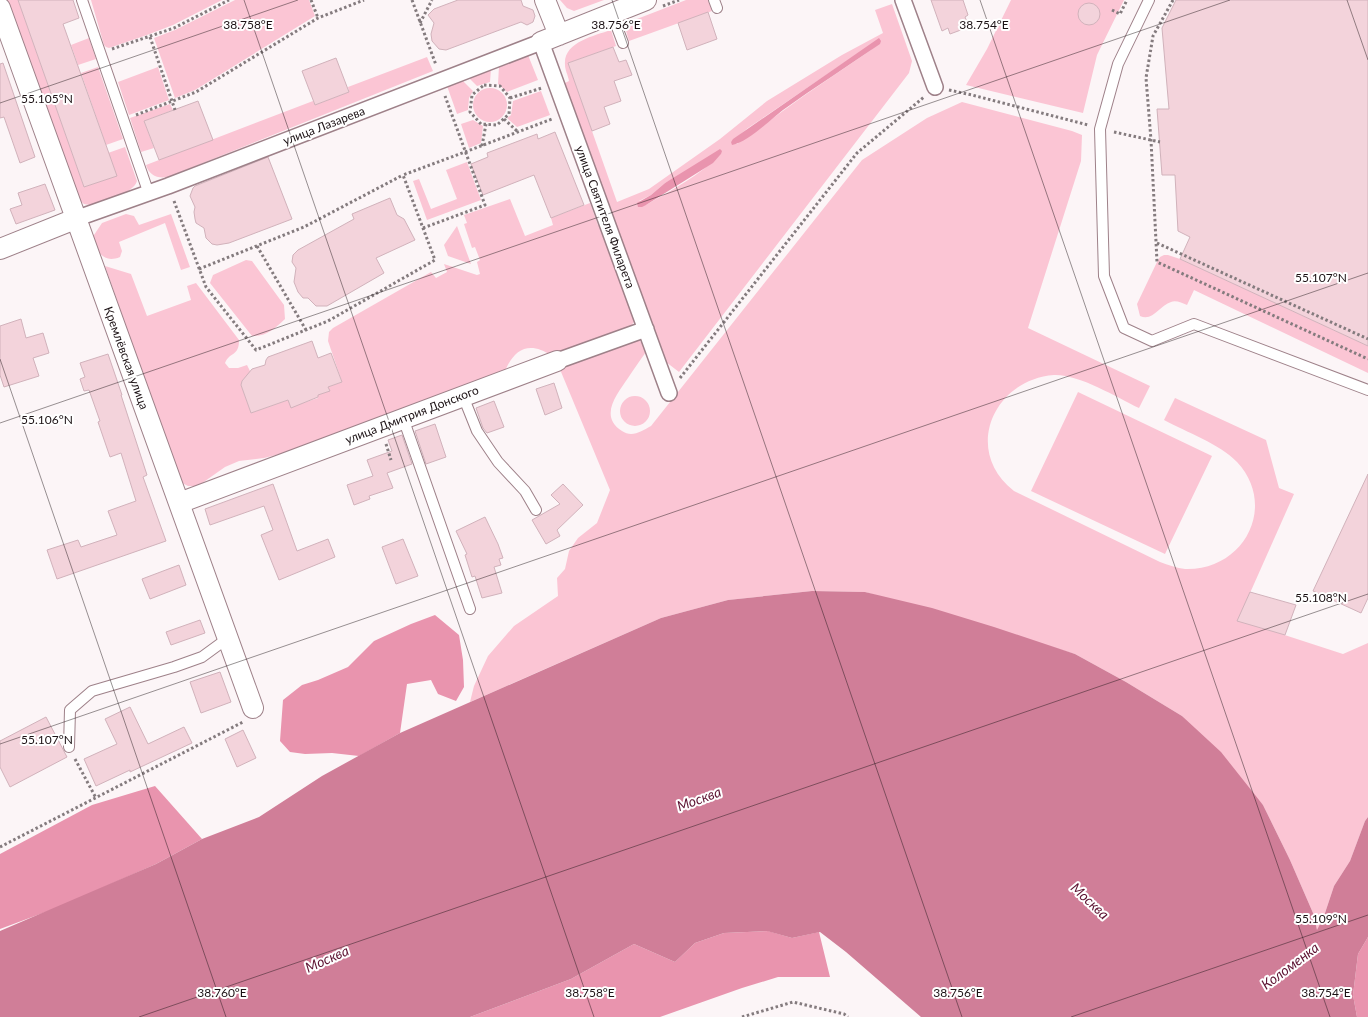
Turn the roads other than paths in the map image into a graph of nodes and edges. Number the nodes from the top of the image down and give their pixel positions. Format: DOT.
graph roads {
  1 [pos="82,0"];
  2 [pos="545,0"];
  3 [pos="903,0"];
  4 [pos="1149,0"];
  5 [pos="654,4"];
  6 [pos="0,8"];
  7 [pos="612,14"];
  8 [pos="550,39"];
  9 [pos="622,43"];
  10 [pos="935,87"];
  11 [pos="149,194"];
  12 [pos="75,219"];
  13 [pos="0,249"];
  14 [pos="646,329"];
  15 [pos="557,360"];
  16 [pos="1368,390"];
  17 [pos="669,393"];
  18 [pos="463,396"];
  19 [pos="403,418"];
  20 [pos="178,503"];
  21 [pos="536,510"];
  22 [pos="470,609"];
  23 [pos="228,638"];
  24 [pos="253,708"];
  25 [pos="69,748"];
  1 -- 11 [label="lane"];
  2 -- 8 [label="street, улица Святителя Филарета"];
  3 -- 10 [label="street"];
  4 -- 16 [label="lane"];
  5 -- 7 [label="street, улица Лазарева"];
  6 -- 12 [label="street, Кремлёвская улица"];
  7 -- 8 [label="street, улица Лазарева"];
  7 -- 9 [label="lane"];
  8 -- 11 [label="street, улица Лазарева"];
  8 -- 14 [label="street, улица Святителя Филарета"];
  11 -- 12 [label="street, улица Лазарева"];
  12 -- 13 [label="street, улица Лазарева"];
  12 -- 20 [label="street, Кремлёвская улица"];
  14 -- 15 [label="street, улица Дмитрия Донского"];
  14 -- 17 [label="street, улица Святителя Филарета"];
  15 -- 18 [label="street, улица Дмитрия Донского"];
  18 -- 19 [label="street, улица Дмитрия Донского"];
  18 -- 21 [label="lane"];
  19 -- 20 [label="street, улица Дмитрия Донского"];
  19 -- 22 [label="lane"];
  20 -- 23 [label="street, Кремлёвская улица"];
  23 -- 24 [label="street, Кремлёвская улица"];
  23 -- 25 [label="lane"];
}
